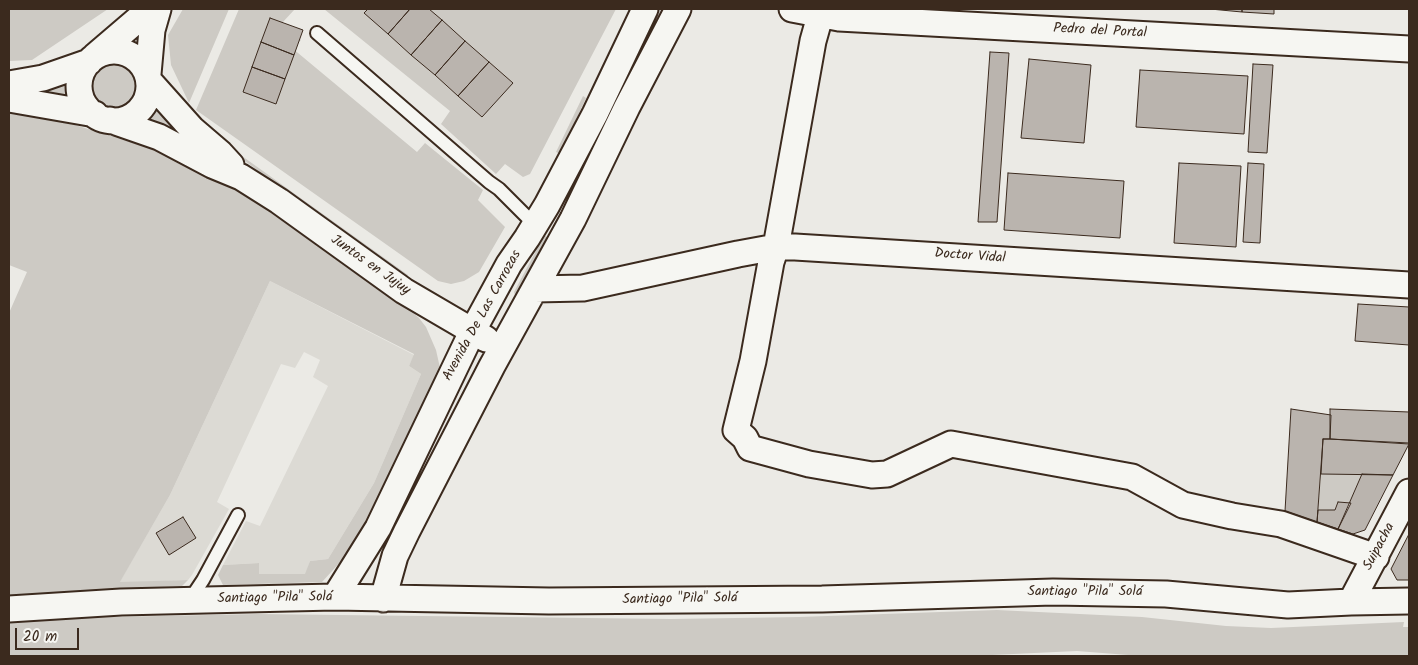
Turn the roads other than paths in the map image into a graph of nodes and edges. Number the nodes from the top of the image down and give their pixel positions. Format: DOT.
graph roads {
  1 [pos="150,9"];
  2 [pos="158,9"];
  3 [pos="646,9"];
  4 [pos="678,9"];
  5 [pos="792,9"];
  6 [pos="822,11"];
  7 [pos="317,33"];
  8 [pos="1409,49"];
  9 [pos="91,60"];
  10 [pos="149,78"];
  11 [pos="9,84"];
  12 [pos="9,99"];
  13 [pos="102,117"];
  14 [pos="241,177"];
  15 [pos="555,215"];
  16 [pos="776,248"];
  17 [pos="1409,284"];
  18 [pos="535,289"];
  19 [pos="472,332"];
  20 [pos="503,347"];
  21 [pos="1409,492"];
  22 [pos="238,515"];
  23 [pos="1376,557"];
  24 [pos="335,597"];
  25 [pos="383,599"];
  26 [pos="189,601"];
  27 [pos="1409,601"];
  28 [pos="1351,602"];
  29 [pos="9,609"];
  1 -- 9 [label="street"];
  2 -- 10 [label="street"];
  3 -- 15 [label="street, Avenida De Las Carrozas"];
  4 -- 15 [label="street, Avenida De Las Carrozas"];
  5 -- 6 [label="street, Pedro del Portal"];
  6 -- 8 [label="street, Pedro del Portal"];
  6 -- 16 [label="street"];
  7 -- 15 [label="lane"];
  9 -- 10 [label="street"];
  9 -- 11 [label="street"];
  9 -- 13 [label="street"];
  10 -- 13 [label="street"];
  10 -- 14 [label="street"];
  12 -- 13 [label="street"];
  13 -- 14 [label="street"];
  14 -- 19 [label="street, Juntos en Jujuy"];
  15 -- 18 [label="street, Avenida De Las Carrozas"];
  15 -- 19 [label="street, Avenida De Las Carrozas"];
  16 -- 17 [label="street, Doctor Vidal"];
  16 -- 18 [label="street, Doctor Vidal"];
  16 -- 23 [label="street"];
  18 -- 20 [label="street, Avenida De Las Carrozas"];
  19 -- 20 [label="street, Juntos en Jujuy"];
  19 -- 24 [label="street, Avenida De Las Carrozas"];
  20 -- 25 [label="street, Avenida De Las Carrozas"];
  21 -- 23 [label="street, Suipacha"];
  22 -- 26 [label="lane"];
  23 -- 28 [label="street, Suipacha"];
  24 -- 25 [label="street, Santiago \"Pila\" Solá"];
  24 -- 26 [label="street, Santiago \"Pila\" Solá"];
  25 -- 28 [label="street, Santiago \"Pila\" Solá"];
  26 -- 29 [label="street, Santiago \"Pila\" Solá"];
  27 -- 28 [label="street, Santiago \"Pila\" Solá"];
}
